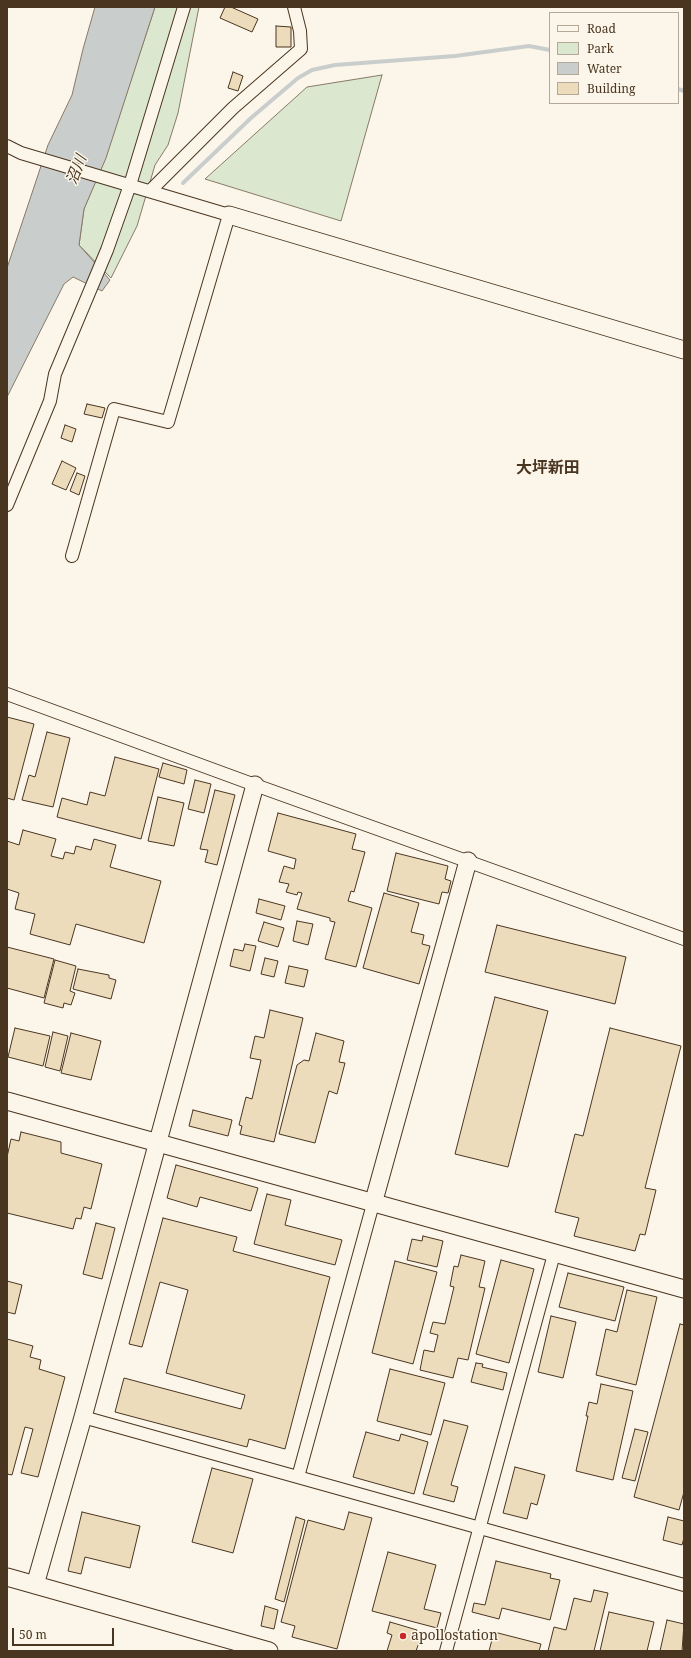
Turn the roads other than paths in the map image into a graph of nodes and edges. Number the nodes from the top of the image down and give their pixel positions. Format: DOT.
graph roads {
  1 [pos="184,7"];
  2 [pos="294,7"];
  3 [pos="7,146"];
  4 [pos="130,185"];
  5 [pos="150,191"];
  6 [pos="230,215"];
  7 [pos="684,350"];
  8 [pos="7,505"];
  9 [pos="72,556"];
  10 [pos="7,694"];
  11 [pos="255,785"];
  12 [pos="468,861"];
  13 [pos="684,939"];
  14 [pos="7,1101"];
  15 [pos="158,1143"];
  16 [pos="374,1204"];
  17 [pos="554,1254"];
  18 [pos="684,1289"];
  19 [pos="83,1416"];
  20 [pos="298,1476"];
  21 [pos="479,1529"];
  22 [pos="7,1577"];
  23 [pos="35,1585"];
  24 [pos="684,1585"];
  25 [pos="267,1651"];
  26 [pos="446,1651"];
  1 -- 4 [label="street"];
  2 -- 5 [label="street"];
  3 -- 4 [label="street"];
  4 -- 5 [label="street"];
  4 -- 8 [label="street"];
  5 -- 6 [label="street"];
  6 -- 7 [label="street"];
  6 -- 9 [label="street"];
  10 -- 11 [label="street"];
  11 -- 12 [label="street"];
  11 -- 15 [label="street"];
  12 -- 13 [label="street"];
  12 -- 16 [label="street"];
  14 -- 15 [label="street"];
  15 -- 16 [label="street"];
  15 -- 19 [label="street"];
  16 -- 17 [label="street"];
  16 -- 20 [label="street"];
  17 -- 18 [label="street"];
  17 -- 21 [label="street"];
  19 -- 20 [label="street"];
  19 -- 23 [label="street"];
  20 -- 21 [label="street"];
  21 -- 24 [label="street"];
  21 -- 26 [label="street"];
  22 -- 23 [label="street"];
  23 -- 25 [label="street"];
}
